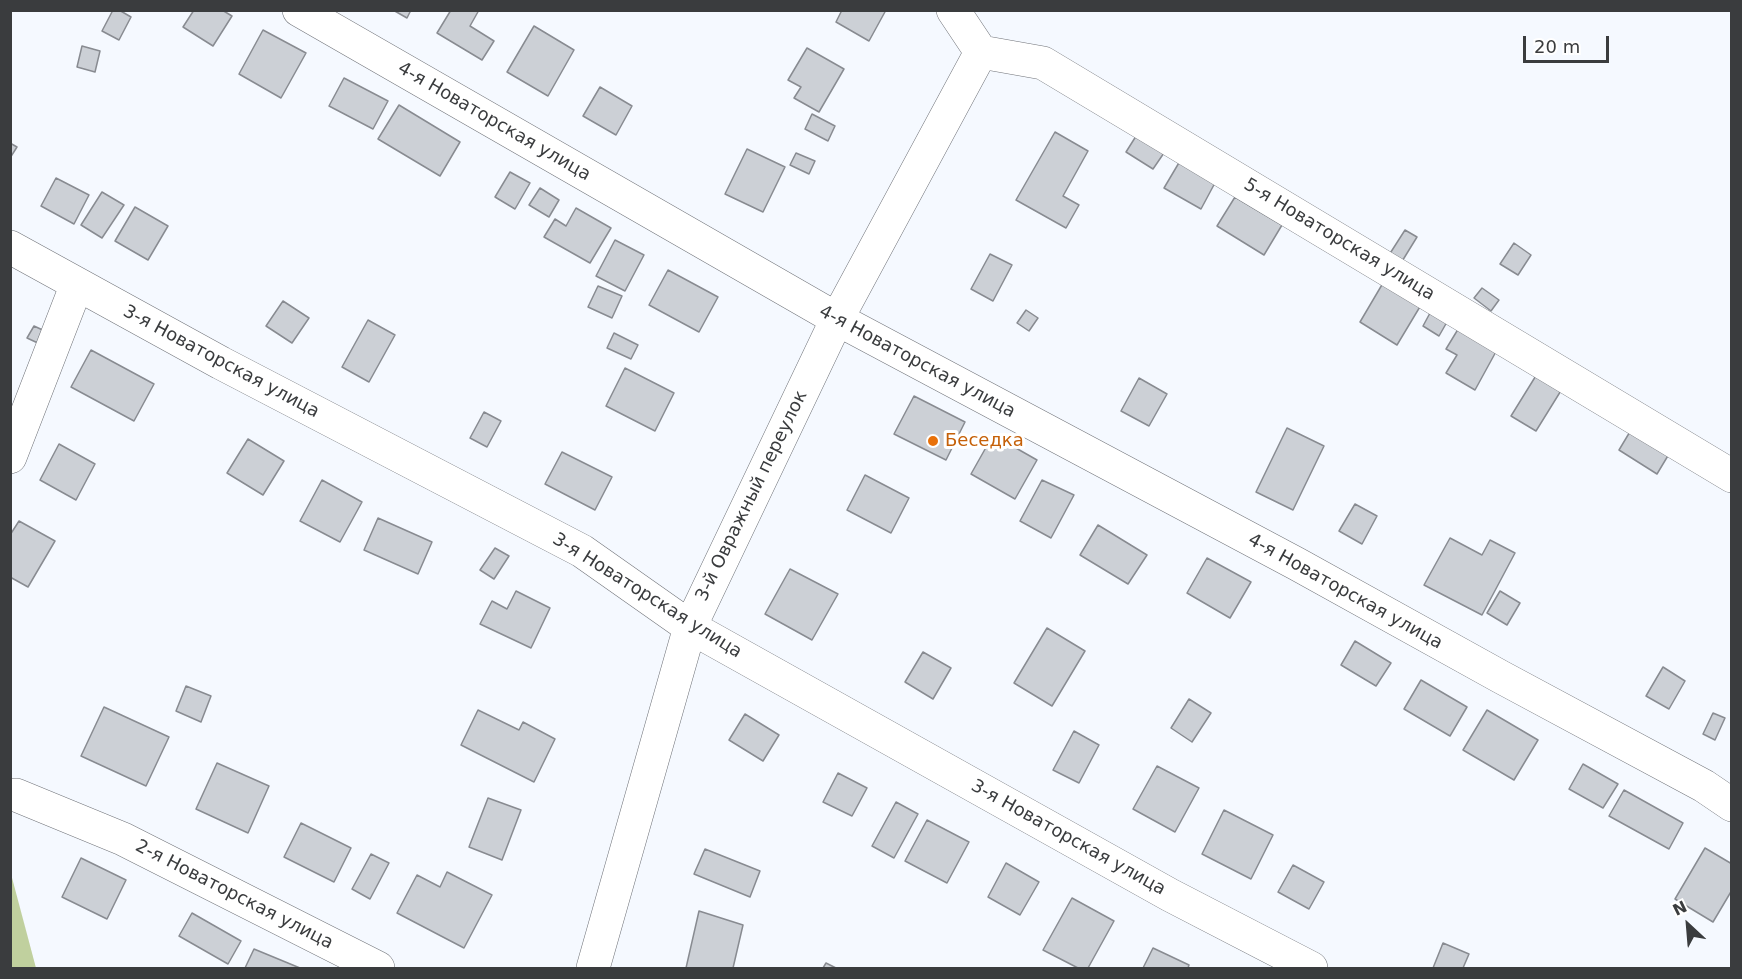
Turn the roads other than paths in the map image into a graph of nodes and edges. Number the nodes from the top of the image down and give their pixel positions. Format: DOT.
graph roads {
  1 [pos="299,10"];
  2 [pos="953,10"];
  3 [pos="981,52"];
  4 [pos="10,247"];
  5 [pos="77,284"];
  6 [pos="837,319"];
  7 [pos="10,457"];
  8 [pos="1731,476"];
  9 [pos="690,627"];
  10 [pos="16,795"];
  11 [pos="1731,805"];
  12 [pos="378,969"];
  13 [pos="593,969"];
  14 [pos="1311,969"];
  1 -- 6 [label="street, 4-я Новаторская улица"];
  2 -- 3 [label="street"];
  3 -- 6 [label="street, 3-й Овражный переулок"];
  3 -- 8 [label="street, 5-я Новаторская улица"];
  4 -- 5 [label="street, 3-я Новаторская улица"];
  5 -- 7 [label="street"];
  5 -- 9 [label="street, 3-я Новаторская улица"];
  6 -- 9 [label="street, 3-й Овражный переулок"];
  6 -- 11 [label="street, 4-я Новаторская улица"];
  9 -- 13 [label="street, 3-й Овражный переулок"];
  9 -- 14 [label="street, 3-я Новаторская улица"];
  10 -- 12 [label="street, 2-я Новаторская улица"];
}
